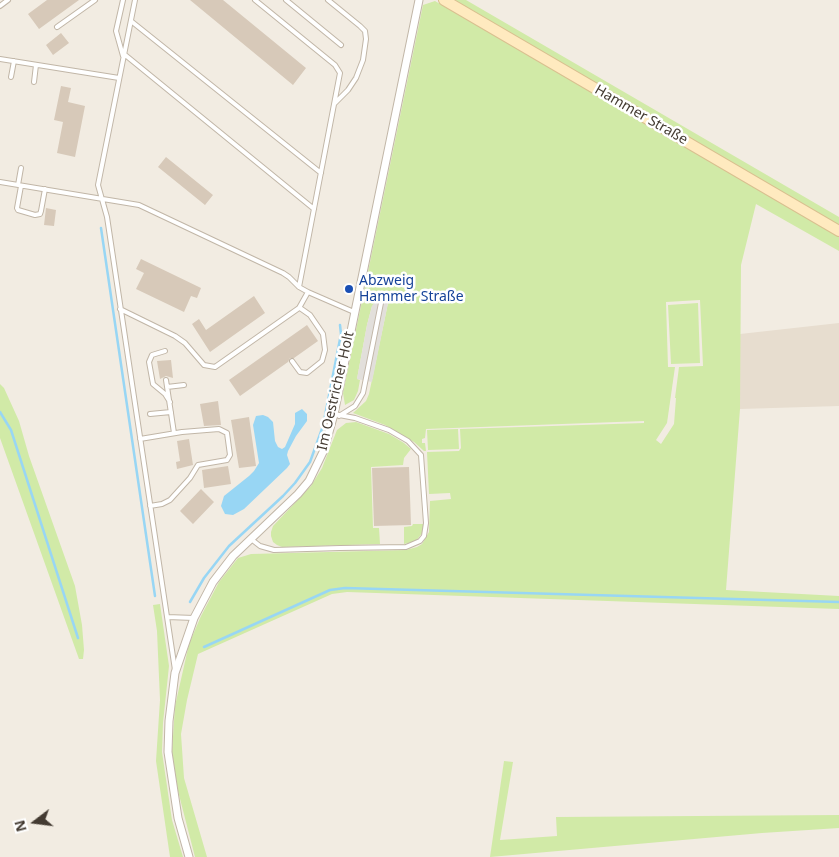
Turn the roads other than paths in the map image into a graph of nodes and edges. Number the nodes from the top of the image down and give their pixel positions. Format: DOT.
graph roads {
  1 [pos="8,0"];
  2 [pos="95,0"];
  3 [pos="123,0"];
  4 [pos="135,0"];
  5 [pos="255,0"];
  6 [pos="286,0"];
  7 [pos="328,0"];
  8 [pos="419,0"];
  9 [pos="444,0"];
  10 [pos="0,6"];
  11 [pos="131,21"];
  12 [pos="57,27"];
  13 [pos="341,45"];
  14 [pos="124,57"];
  15 [pos="0,59"];
  16 [pos="14,61"];
  17 [pos="36,65"];
  18 [pos="11,77"];
  19 [pos="119,78"];
  20 [pos="34,82"];
  21 [pos="335,103"];
  22 [pos="21,168"];
  23 [pos="321,173"];
  24 [pos="0,182"];
  25 [pos="19,185"];
  26 [pos="45,190"];
  27 [pos="100,198"];
  28 [pos="314,209"];
  29 [pos="839,231"];
  30 [pos="299,287"];
  31 [pos="308,292"];
  32 [pos="382,298"];
  33 [pos="300,308"];
  34 [pos="120,309"];
  35 [pos="354,312"];
  36 [pos="165,351"];
  37 [pos="292,361"];
  38 [pos="166,380"];
  39 [pos="184,385"];
  40 [pos="167,387"];
  41 [pos="170,402"];
  42 [pos="171,412"];
  43 [pos="150,414"];
  44 [pos="337,415"];
  45 [pos="174,433"];
  46 [pos="140,439"];
  47 [pos="150,506"];
  48 [pos="250,539"];
  49 [pos="167,617"];
  50 [pos="194,618"];
  51 [pos="175,673"];
  52 [pos="189,857"];
  1 -- 10 [label="lane"];
  2 -- 12 [label="lane"];
  3 -- 14 [label="lane"];
  4 -- 11 [label="lane"];
  5 -- 21 [label="lane"];
  6 -- 13 [label="lane"];
  7 -- 21 [label="lane"];
  8 -- 35 [label="street, Im Oestricher Holt"];
  9 -- 29 [label="main road, Hammer Straße"];
  11 -- 14 [label="lane"];
  11 -- 23 [label="lane"];
  14 -- 19 [label="lane"];
  14 -- 28 [label="lane"];
  15 -- 16 [label="lane"];
  16 -- 17 [label="lane"];
  16 -- 18 [label="lane"];
  17 -- 19 [label="lane"];
  17 -- 20 [label="lane"];
  19 -- 27 [label="lane"];
  21 -- 23 [label="lane"];
  22 -- 25 [label="lane"];
  23 -- 28 [label="lane"];
  24 -- 25 [label="lane"];
  25 -- 26 [label="lane"];
  25 -- 26 [label="lane"];
  26 -- 27 [label="lane"];
  27 -- 30 [label="lane"];
  27 -- 34 [label="lane"];
  28 -- 30 [label="lane"];
  30 -- 31 [label="lane"];
  31 -- 33 [label="lane"];
  31 -- 35 [label="lane"];
  32 -- 44 [label="lane"];
  33 -- 34 [label="lane"];
  33 -- 37 [label="lane"];
  34 -- 46 [label="lane"];
  35 -- 44 [label="street, Im Oestricher Holt"];
  36 -- 41 [label="lane"];
  38 -- 40 [label="lane"];
  39 -- 40 [label="lane"];
  40 -- 41 [label="lane"];
  41 -- 42 [label="lane"];
  42 -- 43 [label="lane"];
  42 -- 45 [label="lane"];
  44 -- 48 [label="street, Im Oestricher Holt"];
  44 -- 48 [label="lane"];
  45 -- 46 [label="lane"];
  45 -- 47 [label="lane"];
  46 -- 47 [label="lane"];
  47 -- 49 [label="lane"];
  48 -- 50 [label="street, Im Oestricher Holt"];
  49 -- 50 [label="lane"];
  49 -- 51 [label="lane"];
  50 -- 51 [label="street, Im Oestricher Holt"];
  51 -- 52 [label="street, Im Oestricher Holt"];
}
